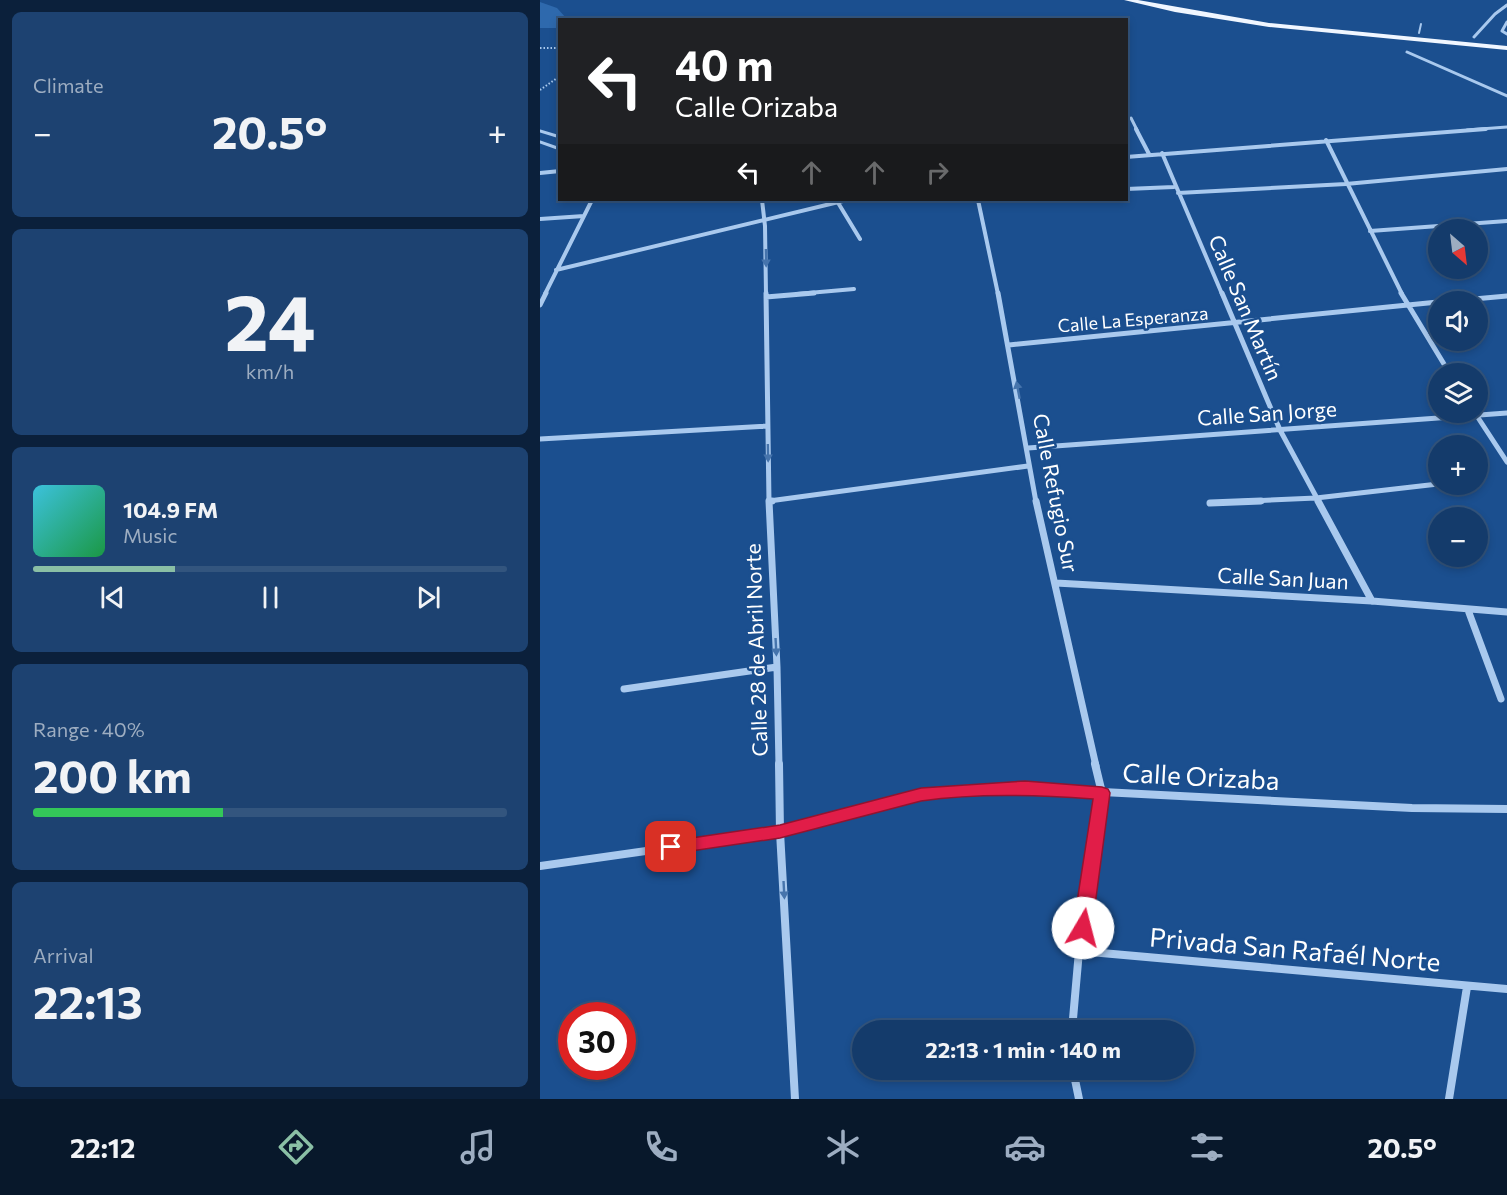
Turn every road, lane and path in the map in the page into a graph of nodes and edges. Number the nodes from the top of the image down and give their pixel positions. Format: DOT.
graph roads {
  1 [pos="1128,0"];
  2 [pos="1164,0"];
  3 [pos="1507,5"];
  4 [pos="1507,22"];
  5 [pos="1507,34"];
  6 [pos="1474,37"];
  7 [pos="1507,40"];
  8 [pos="540,48"];
  9 [pos="558,48"];
  10 [pos="1507,48"];
  11 [pos="1407,52"];
  12 [pos="558,77"];
  13 [pos="540,90"];
  14 [pos="1507,96"];
  15 [pos="1131,118"];
  16 [pos="1507,127"];
  17 [pos="540,131"];
  18 [pos="558,136"];
  19 [pos="1326,140"];
  20 [pos="540,142"];
  21 [pos="558,148"];
  22 [pos="1162,153"];
  23 [pos="1149,154"];
  24 [pos="1128,157"];
  25 [pos="1507,169"];
  26 [pos="558,171"];
  27 [pos="540,173"];
  28 [pos="1346,184"];
  29 [pos="1174,187"];
  30 [pos="1128,189"];
  31 [pos="1178,194"];
  32 [pos="592,201"];
  33 [pos="762,201"];
  34 [pos="837,201"];
  35 [pos="978,201"];
  36 [pos="584,216"];
  37 [pos="540,219"];
  38 [pos="764,220"];
  39 [pos="1507,221"];
  40 [pos="1370,231"];
  41 [pos="860,239"];
  42 [pos="556,270"];
  43 [pos="854,289"];
  44 [pos="1507,296"];
  45 [pos="766,297"];
  46 [pos="1488,298"];
  47 [pos="1428,303"];
  48 [pos="540,305"];
  49 [pos="1407,305"];
  50 [pos="1233,324"];
  51 [pos="1009,345"];
  52 [pos="1443,363"];
  53 [pos="1507,413"];
  54 [pos="1488,414"];
  55 [pos="1428,418"];
  56 [pos="1482,423"];
  57 [pos="767,426"];
  58 [pos="1280,430"];
  59 [pos="540,439"];
  60 [pos="1028,448"];
  61 [pos="1507,462"];
  62 [pos="1028,466"];
  63 [pos="1428,485"];
  64 [pos="1316,498"];
  65 [pos="769,501"];
  66 [pos="1210,503"];
  67 [pos="1056,583"];
  68 [pos="1372,601"];
  69 [pos="1468,609"];
  70 [pos="1507,612"];
  71 [pos="777,667"];
  72 [pos="624,688"];
  73 [pos="1501,699"];
  74 [pos="1102,793"];
  75 [pos="1507,809"];
  76 [pos="780,832"];
  77 [pos="540,866"];
  78 [pos="1079,951"];
  79 [pos="1467,987"];
  80 [pos="1507,989"];
  81 [pos="1073,1020"];
  82 [pos="1075,1080"];
  83 [pos="795,1099"];
  84 [pos="1079,1099"];
  85 [pos="1449,1099"];
  1 -- 10 [label="main road"];
  2 -- 6 [label="main road"];
  3 -- 6 [label="street"];
  4 -- 5 [label="street"];
  6 -- 7 [label="main road"];
  8 -- 9 [label="path"];
  11 -- 14 [label="street"];
  12 -- 13 [label="path"];
  15 -- 23 [label="street"];
  16 -- 19 [label="street"];
  17 -- 18 [label="lane"];
  19 -- 22 [label="street"];
  19 -- 28 [label="street"];
  20 -- 21 [label="lane"];
  22 -- 23 [label="street"];
  22 -- 29 [label="street, Calle San Martín"];
  23 -- 24 [label="street"];
  25 -- 28 [label="street"];
  26 -- 27 [label="street"];
  28 -- 31 [label="street"];
  28 -- 40 [label="street"];
  29 -- 30 [label="street"];
  29 -- 31 [label="street, Calle San Martín"];
  31 -- 50 [label="street, Calle San Martín"];
  32 -- 36 [label="street"];
  33 -- 38 [label="street, Calle 28 de Abril Norte"];
  34 -- 38 [label="street"];
  34 -- 41 [label="street"];
  35 -- 51 [label="street, Calle Refugio Sur"];
  36 -- 37 [label="street"];
  36 -- 42 [label="street"];
  38 -- 42 [label="street"];
  38 -- 45 [label="street, Calle 28 de Abril Norte, one-way"];
  39 -- 40 [label="street"];
  40 -- 49 [label="street"];
  42 -- 48 [label="street"];
  43 -- 45 [label="street"];
  44 -- 46 [label="street, Calle La Esperanza"];
  45 -- 57 [label="street, Calle 28 de Abril Norte"];
  47 -- 49 [label="street, Calle La Esperanza"];
  49 -- 50 [label="street, Calle La Esperanza"];
  49 -- 52 [label="street"];
  50 -- 51 [label="street, Calle La Esperanza"];
  50 -- 58 [label="street, Calle San Martín"];
  60 -- 51 [label="street, Calle Refugio Sur, one-way"];
  53 -- 54 [label="street, Calle San Jorge"];
  55 -- 58 [label="street, Calle San Jorge"];
  56 -- 61 [label="street"];
  57 -- 59 [label="street"];
  57 -- 65 [label="street, Calle 28 de Abril Norte, one-way"];
  58 -- 60 [label="street, Calle San Jorge"];
  58 -- 64 [label="street, Calle San Martín"];
  60 -- 62 [label="street, Calle Refugio Sur"];
  62 -- 65 [label="street"];
  62 -- 67 [label="street, Calle Refugio Sur"];
  63 -- 64 [label="street"];
  64 -- 66 [label="street"];
  64 -- 68 [label="street, Calle San Martín"];
  65 -- 71 [label="street, Calle 28 de Abril Norte, one-way"];
  67 -- 68 [label="street, Calle San Juan"];
  67 -- 74 [label="street, Calle Refugio Sur"];
  68 -- 69 [label="street, Calle San Juan"];
  69 -- 70 [label="street, Calle San Juan"];
  69 -- 73 [label="street"];
  71 -- 72 [label="street"];
  71 -- 76 [label="street, Calle 28 de Abril Norte"];
  74 -- 75 [label="street, Calle Orizaba"];
  74 -- 76 [label="street, Calle Orizaba"];
  74 -- 78 [label="street"];
  76 -- 77 [label="street, Calle Orizaba"];
  76 -- 83 [label="street, Calle 28 de Abril Norte, one-way"];
  78 -- 79 [label="street, Privada San Rafaél Norte"];
  78 -- 81 [label="street"];
  79 -- 80 [label="street, Privada San Rafaél Norte"];
  79 -- 85 [label="street"];
  82 -- 84 [label="street"];
}
